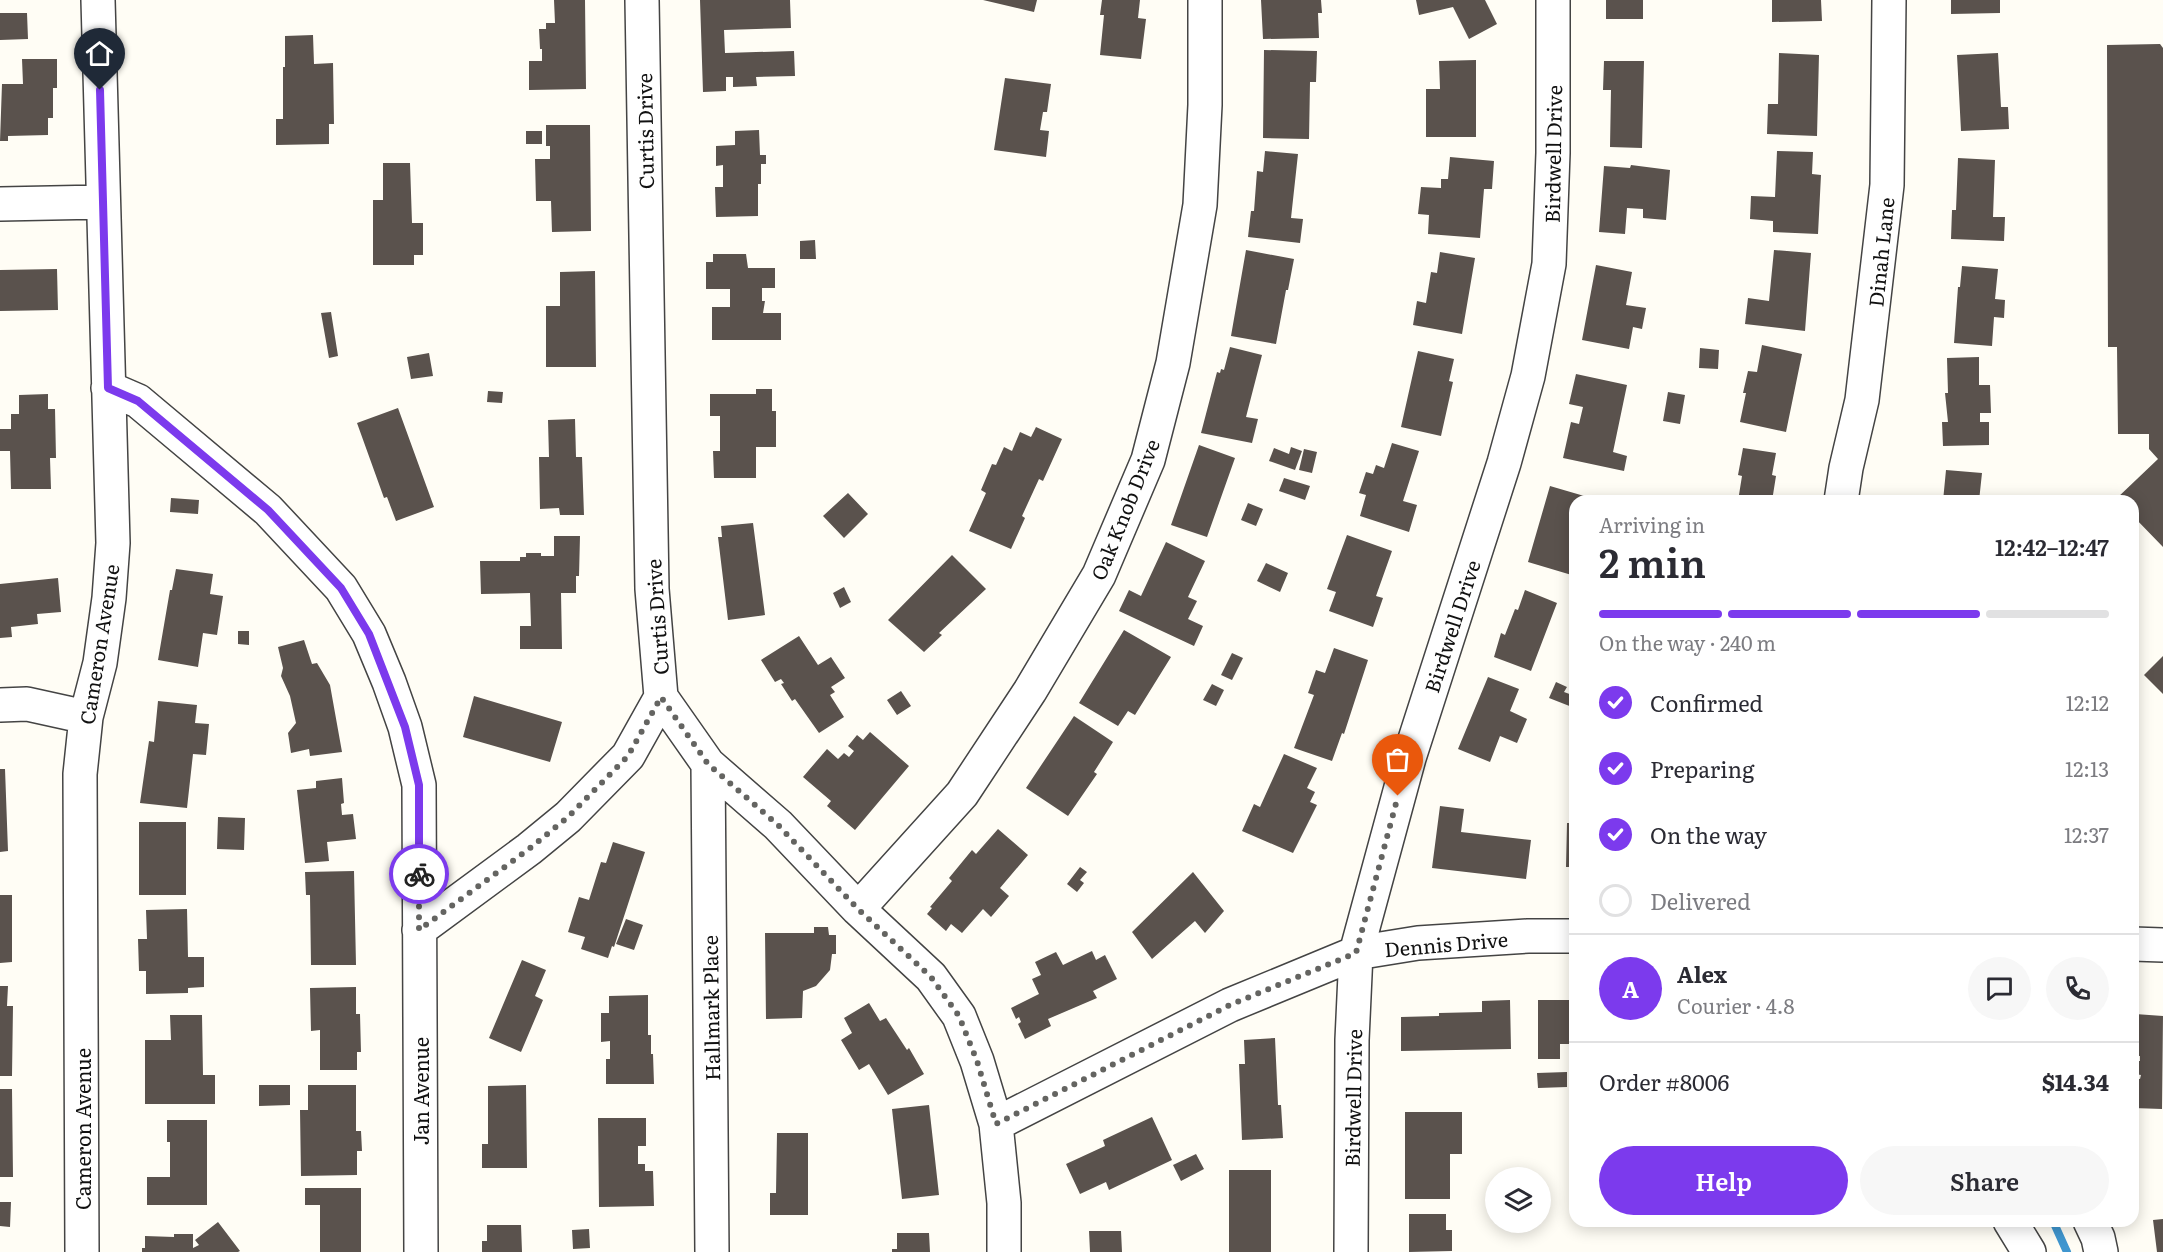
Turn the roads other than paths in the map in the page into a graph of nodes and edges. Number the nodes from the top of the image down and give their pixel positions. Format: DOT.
graph roads {
  1 [pos="98,0"];
  2 [pos="642,0"];
  3 [pos="1205,0"];
  4 [pos="1553,0"];
  5 [pos="1889,0"];
  6 [pos="102,202"];
  7 [pos="0,204"];
  8 [pos="108,388"];
  9 [pos="1842,495"];
  10 [pos="661,697"];
  11 [pos="0,705"];
  12 [pos="86,717"];
  13 [pos="708,764"];
  14 [pos="858,909"];
  15 [pos="419,930"];
  16 [pos="1569,936"];
  17 [pos="2139,944"];
  18 [pos="2163,945"];
  19 [pos="1356,953"];
  20 [pos="996,1124"];
  21 [pos="2013,1227"];
  22 [pos="2093,1227"];
  23 [pos="82,1252"];
  24 [pos="421,1252"];
  25 [pos="712,1252"];
  26 [pos="1004,1252"];
  27 [pos="1351,1252"];
  28 [pos="2028,1252"];
  29 [pos="2101,1252"];
  1 -- 6 [label="street, Cameron Avenue"];
  2 -- 10 [label="street, Curtis Drive"];
  3 -- 14 [label="street, Oak Knob Drive"];
  4 -- 19 [label="street, Birdwell Drive"];
  5 -- 9 [label="street, Dinah Lane"];
  6 -- 7 [label="street"];
  6 -- 8 [label="street, Cameron Avenue"];
  8 -- 12 [label="street, Cameron Avenue"];
  8 -- 15 [label="street, Jan Avenue"];
  10 -- 13 [label="street, Curtis Drive"];
  10 -- 15 [label="street"];
  11 -- 12 [label="street"];
  12 -- 23 [label="street, Cameron Avenue"];
  13 -- 14 [label="street, Curtis Drive"];
  13 -- 25 [label="street, Hallmark Place"];
  14 -- 20 [label="street, Curtis Drive"];
  15 -- 24 [label="street, Jan Avenue"];
  16 -- 19 [label="street, Dennis Drive"];
  17 -- 18 [label="street"];
  19 -- 20 [label="street, Dennis Drive"];
  19 -- 27 [label="street, Birdwell Drive"];
  20 -- 26 [label="street, Curtis Drive"];
  21 -- 28 [label="street"];
  22 -- 29 [label="street"];
}
